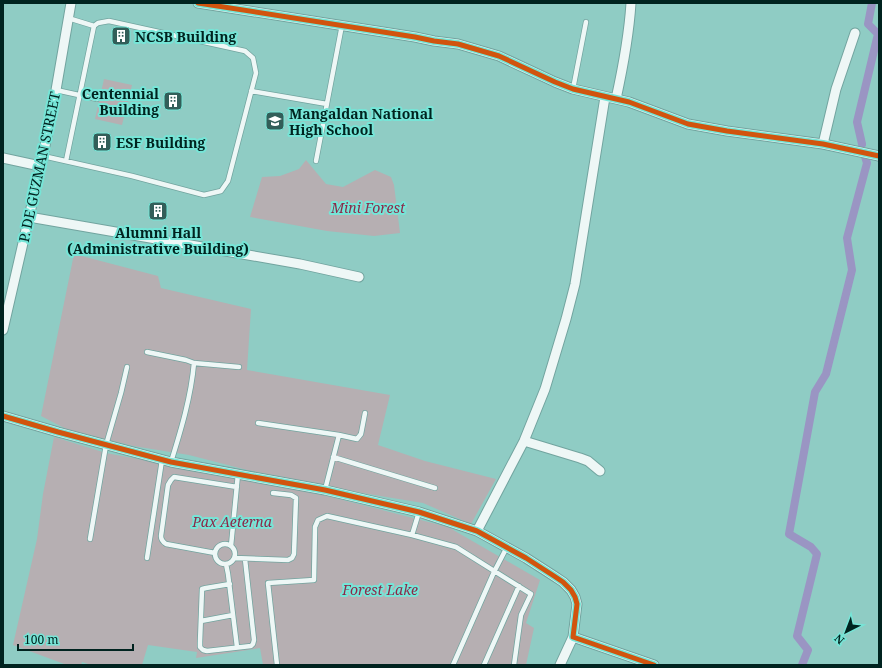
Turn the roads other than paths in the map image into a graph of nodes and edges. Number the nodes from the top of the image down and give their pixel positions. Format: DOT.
graph roads {
  1 [pos="71,3"];
  2 [pos="198,3"];
  3 [pos="631,3"];
  4 [pos="68,18"];
  5 [pos="586,22"];
  6 [pos="342,25"];
  7 [pos="94,26"];
  8 [pos="855,33"];
  9 [pos="573,89"];
  10 [pos="56,90"];
  11 [pos="251,91"];
  12 [pos="80,95"];
  13 [pos="605,97"];
  14 [pos="97,99"];
  15 [pos="616,99"];
  16 [pos="327,104"];
  17 [pos="823,144"];
  18 [pos="43,156"];
  19 [pos="879,156"];
  20 [pos="3,158"];
  21 [pos="66,161"];
  22 [pos="316,161"];
  23 [pos="40,166"];
  24 [pos="29,217"];
  25 [pos="359,277"];
  26 [pos="3,330"];
  27 [pos="147,352"];
  28 [pos="194,363"];
  29 [pos="127,367"];
  30 [pos="239,367"];
  31 [pos="365,413"];
  32 [pos="3,416"];
  33 [pos="258,423"];
  34 [pos="339,436"];
  35 [pos="524,441"];
  36 [pos="106,445"];
  37 [pos="333,457"];
  38 [pos="162,460"];
  39 [pos="171,462"];
  40 [pos="600,471"];
  41 [pos="238,474"];
  42 [pos="237,487"];
  43 [pos="435,488"];
  44 [pos="325,490"];
  45 [pos="273,493"];
  46 [pos="419,512"];
  47 [pos="477,531"];
  48 [pos="412,535"];
  49 [pos="90,540"];
  50 [pos="231,546"];
  51 [pos="507,547"];
  52 [pos="215,553"];
  53 [pos="147,558"];
  54 [pos="234,558"];
  55 [pos="245,559"];
  56 [pos="226,564"];
  57 [pos="494,572"];
  58 [pos="230,584"];
  59 [pos="519,586"];
  60 [pos="233,615"];
  61 [pos="201,621"];
  62 [pos="573,637"];
  63 [pos="237,647"];
  64 [pos="277,665"];
  65 [pos="453,665"];
  66 [pos="484,665"];
  67 [pos="514,665"];
  68 [pos="560,665"];
  69 [pos="654,665"];
  1 -- 4 [label="street, P. DE GUZMAN STREET"];
  2 -- 6 [label="street"];
  3 -- 15 [label="street"];
  4 -- 7 [label="lane"];
  4 -- 10 [label="street, P. DE GUZMAN STREET"];
  5 -- 9 [label="lane"];
  6 -- 9 [label="street"];
  6 -- 16 [label="lane"];
  7 -- 11 [label="lane"];
  7 -- 12 [label="lane"];
  8 -- 17 [label="street"];
  9 -- 13 [label="street"];
  10 -- 12 [label="lane"];
  10 -- 18 [label="street, P. DE GUZMAN STREET"];
  11 -- 16 [label="lane"];
  11 -- 21 [label="lane"];
  12 -- 14 [label="lane"];
  12 -- 21 [label="lane"];
  13 -- 15 [label="street"];
  13 -- 35 [label="street"];
  15 -- 17 [label="street"];
  16 -- 22 [label="lane"];
  17 -- 19 [label="street"];
  18 -- 21 [label="lane"];
  18 -- 23 [label="street, P. DE GUZMAN STREET"];
  20 -- 23 [label="street"];
  23 -- 24 [label="street, P. DE GUZMAN STREET"];
  24 -- 25 [label="street"];
  24 -- 26 [label="street, P. DE GUZMAN STREET"];
  27 -- 28 [label="lane"];
  28 -- 30 [label="lane"];
  28 -- 39 [label="lane"];
  29 -- 36 [label="lane"];
  31 -- 34 [label="lane"];
  32 -- 36 [label="street"];
  33 -- 34 [label="lane"];
  34 -- 37 [label="lane"];
  35 -- 40 [label="street"];
  35 -- 47 [label="street"];
  36 -- 38 [label="street"];
  36 -- 49 [label="lane"];
  37 -- 43 [label="lane"];
  37 -- 44 [label="lane"];
  38 -- 39 [label="street"];
  38 -- 53 [label="lane"];
  39 -- 41 [label="street"];
  41 -- 42 [label="lane"];
  41 -- 44 [label="street"];
  42 -- 50 [label="lane"];
  42 -- 52 [label="lane"];
  44 -- 46 [label="street"];
  45 -- 55 [label="lane"];
  46 -- 47 [label="street"];
  46 -- 48 [label="lane"];
  47 -- 51 [label="street"];
  48 -- 57 [label="lane"];
  48 -- 64 [label="lane"];
  50 -- 52 [label="lane"];
  50 -- 54 [label="lane"];
  51 -- 57 [label="lane"];
  51 -- 62 [label="street"];
  52 -- 56 [label="lane"];
  54 -- 55 [label="lane"];
  54 -- 56 [label="lane"];
  55 -- 63 [label="lane"];
  56 -- 58 [label="lane"];
  57 -- 59 [label="lane"];
  57 -- 65 [label="lane"];
  58 -- 60 [label="lane"];
  58 -- 61 [label="lane"];
  59 -- 66 [label="lane"];
  59 -- 67 [label="lane"];
  60 -- 61 [label="lane"];
  60 -- 63 [label="lane"];
  61 -- 63 [label="lane"];
  62 -- 68 [label="street"];
  62 -- 69 [label="street"];
}
